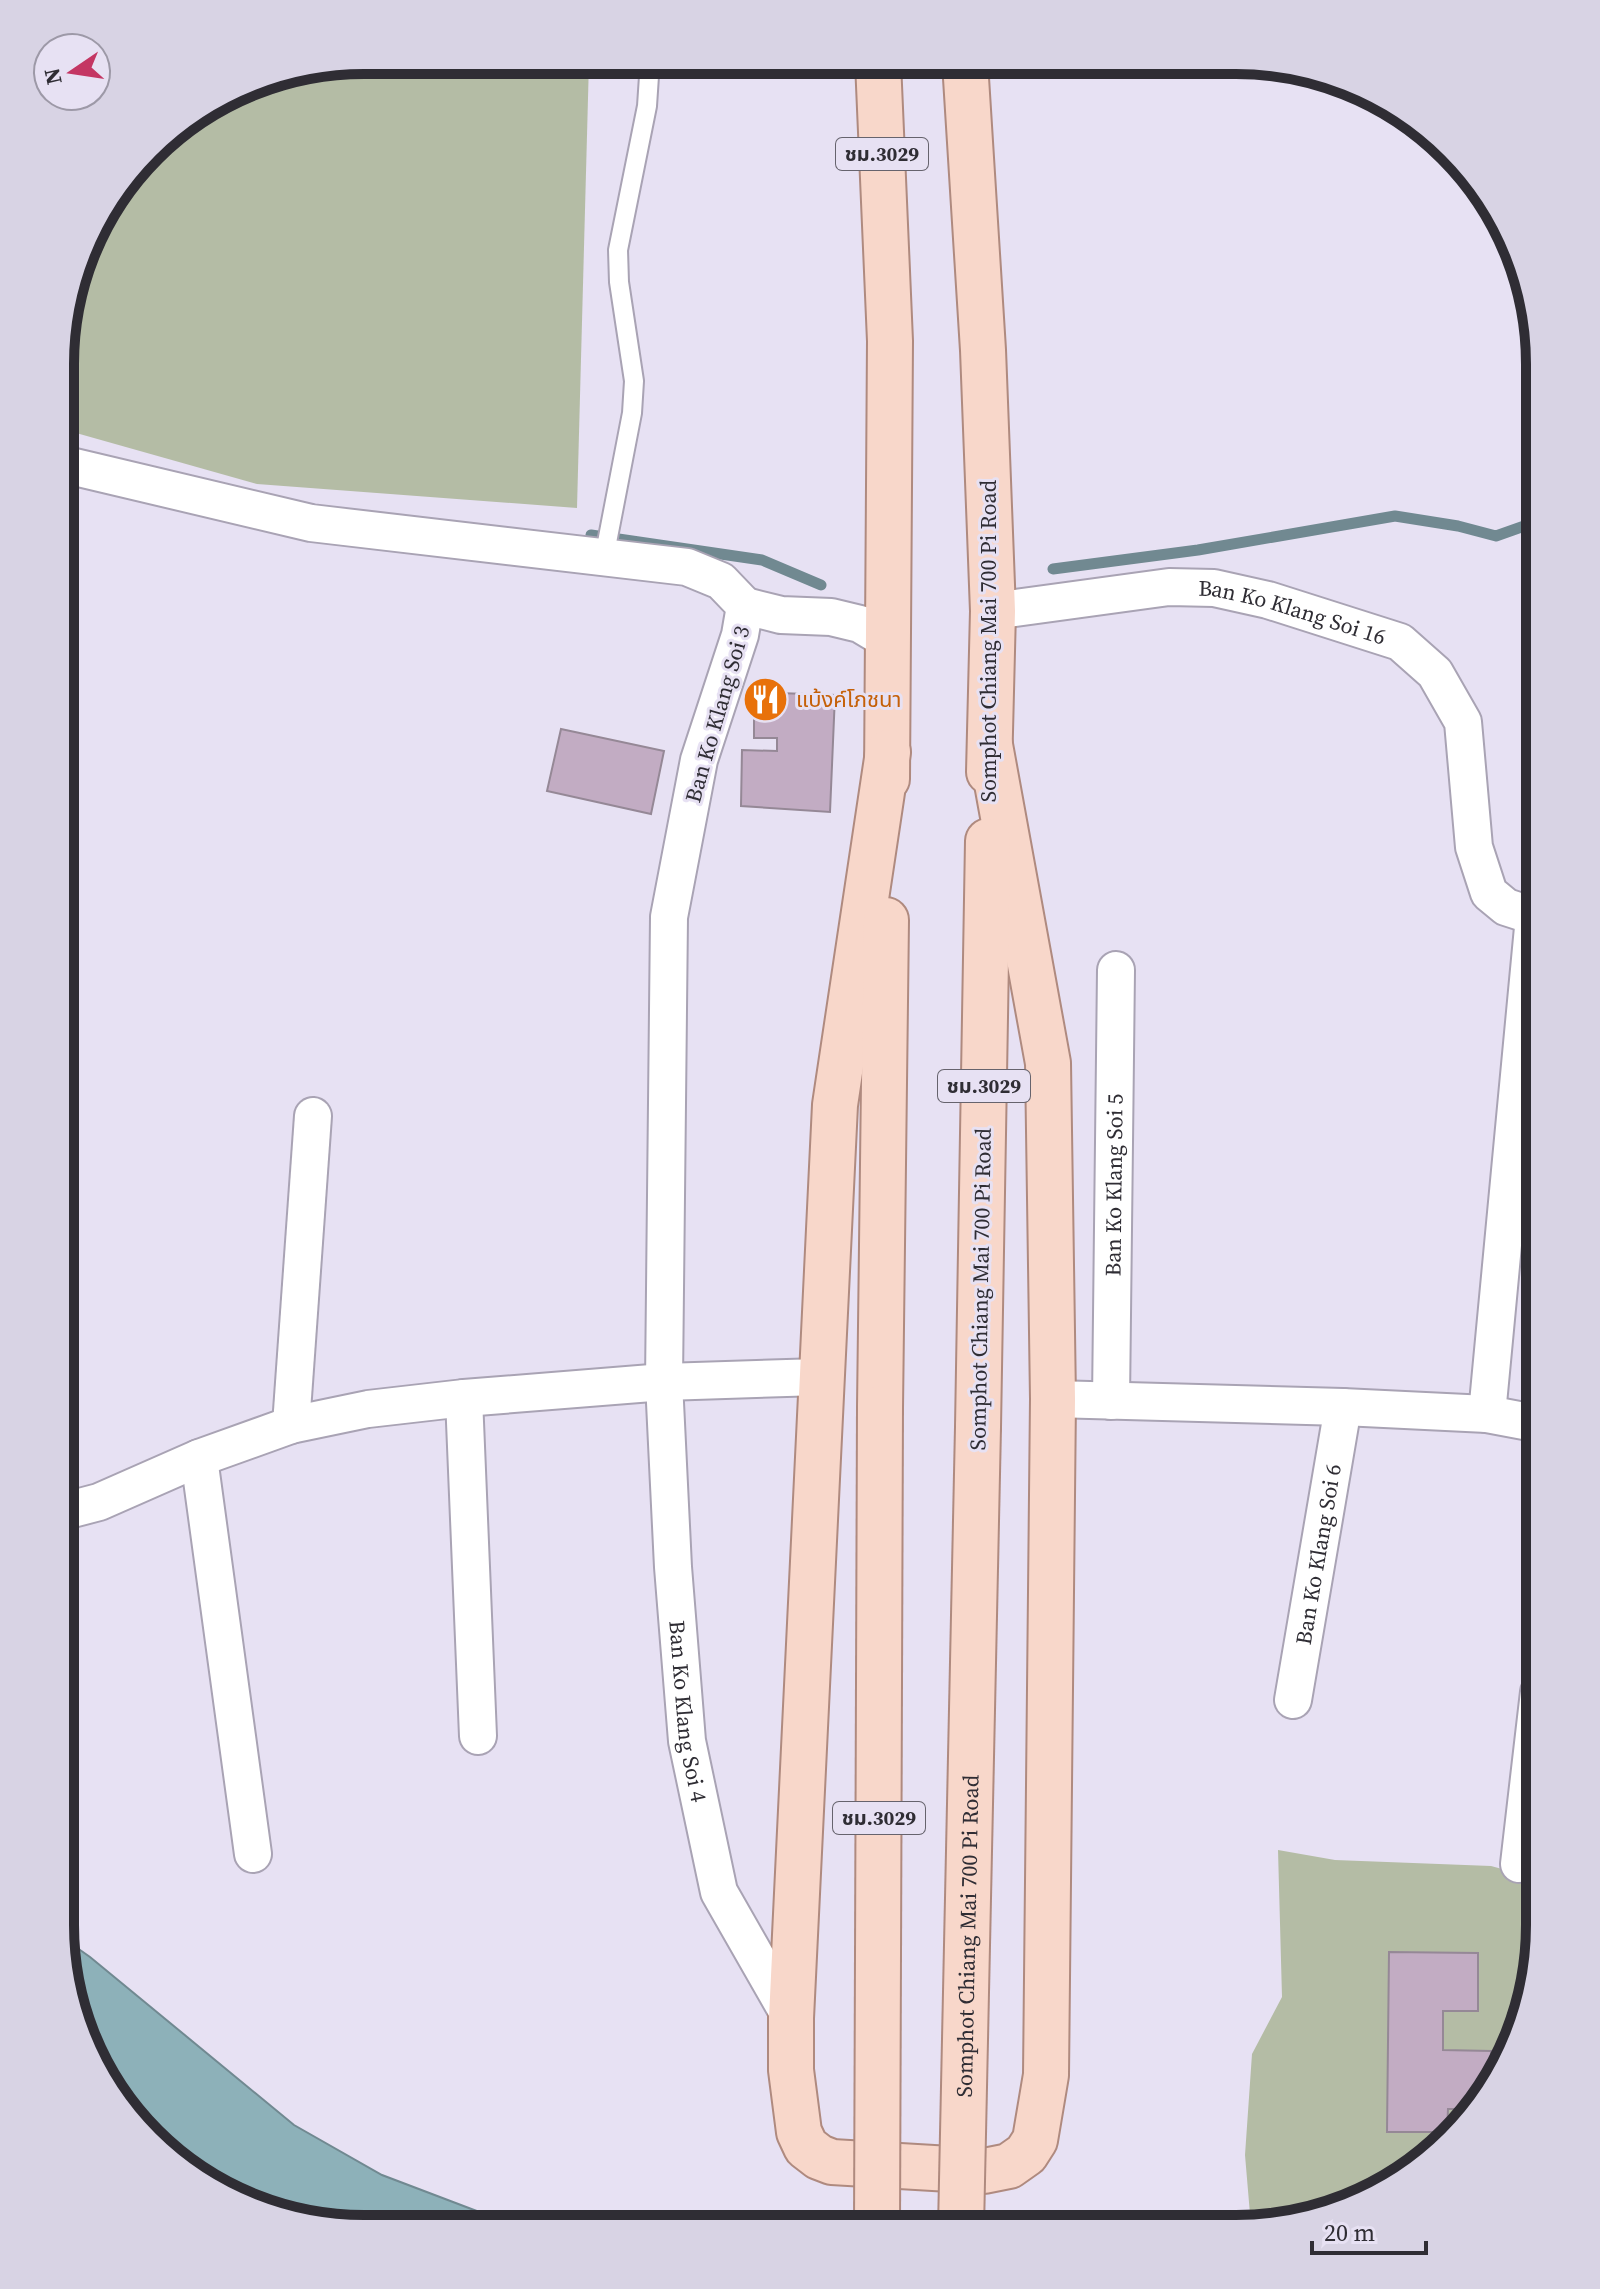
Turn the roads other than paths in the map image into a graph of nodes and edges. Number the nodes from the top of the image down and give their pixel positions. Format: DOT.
graph roads {
  1 [pos="649,74"];
  2 [pos="879,74"];
  3 [pos="966,74"];
  4 [pos="74,467"];
  5 [pos="604,558"];
  6 [pos="745,606"];
  7 [pos="993,611"];
  8 [pos="890,642"];
  9 [pos="990,745"];
  10 [pos="888,752"];
  11 [pos="1526,913"];
  12 [pos="1116,970"];
  13 [pos="1526,1026"];
  14 [pos="313,1116"];
  15 [pos="820,1377"];
  16 [pos="664,1382"];
  17 [pos="464,1398"];
  18 [pos="1053,1399"];
  19 [pos="1111,1401"];
  20 [pos="1343,1407"];
  21 [pos="1487,1414"];
  22 [pos="1526,1421"];
  23 [pos="291,1425"];
  24 [pos="199,1458"];
  25 [pos="74,1509"];
  26 [pos="1293,1700"];
  27 [pos="478,1736"];
  28 [pos="1526,1804"];
  29 [pos="253,1854"];
  30 [pos="1519,1864"];
  31 [pos="791,2018"];
  32 [pos="877,2215"];
  33 [pos="961,2215"];
  1 -- 5 [label="lane"];
  2 -- 8 [label="main road, ชม.3029"];
  3 -- 7 [label="main road, Somphot Chiang Mai 700 Pi Road / ชม.3029"];
  4 -- 5 [label="street, Ban Ko Klang Soi 3"];
  5 -- 6 [label="street, Ban Ko Klang Soi 3"];
  6 -- 8 [label="street"];
  6 -- 16 [label="street, Ban Ko Klang Soi 3"];
  7 -- 9 [label="main road, Somphot Chiang Mai 700 Pi Road / ชม.3029"];
  7 -- 11 [label="street, Ban Ko Klang Soi 16"];
  8 -- 10 [label="main road, ชม.3029"];
  9 -- 18 [label="main road"];
  9 -- 33 [label="main road, Somphot Chiang Mai 700 Pi Road / ชม.3029, bridge"];
  10 -- 15 [label="main road"];
  10 -- 32 [label="main road, ชม.3029, bridge"];
  12 -- 19 [label="street, Ban Ko Klang Soi 5"];
  13 -- 21 [label="street"];
  14 -- 23 [label="street"];
  15 -- 16 [label="street"];
  15 -- 31 [label="main road"];
  16 -- 17 [label="street"];
  16 -- 31 [label="street, Ban Ko Klang Soi 4"];
  17 -- 23 [label="street"];
  17 -- 27 [label="street"];
  18 -- 19 [label="street"];
  18 -- 31 [label="main road"];
  19 -- 20 [label="street"];
  20 -- 21 [label="street"];
  20 -- 26 [label="street, Ban Ko Klang Soi 6"];
  21 -- 22 [label="street"];
  23 -- 24 [label="street"];
  24 -- 25 [label="street"];
  24 -- 29 [label="street"];
  28 -- 30 [label="street"];
}
